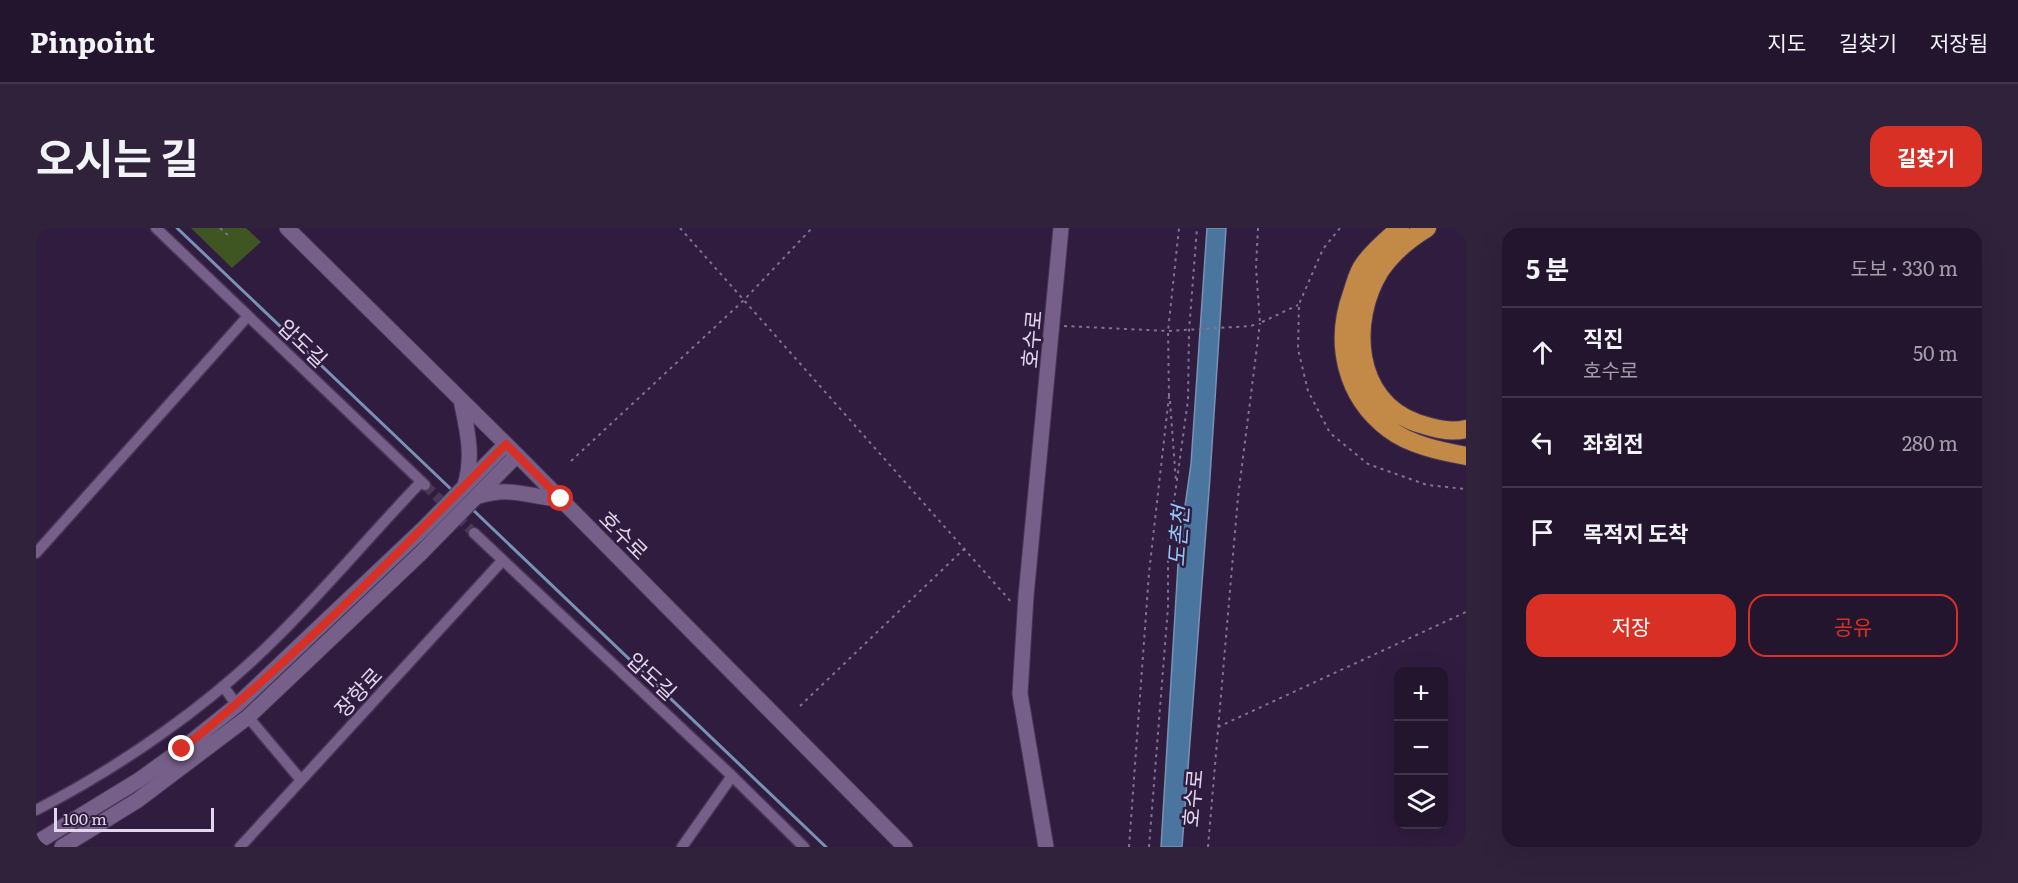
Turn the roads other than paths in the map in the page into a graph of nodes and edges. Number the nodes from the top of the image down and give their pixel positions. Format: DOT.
graph roads {
  1 [pos="156,228"];
  2 [pos="287,228"];
  3 [pos="1061,228"];
  4 [pos="1400,228"];
  5 [pos="1427,228"];
  6 [pos="248,316"];
  7 [pos="461,400"];
  8 [pos="1466,429"];
  9 [pos="512,450"];
  10 [pos="1466,456"];
  11 [pos="465,497"];
  12 [pos="561,499"];
  13 [pos="474,533"];
  14 [pos="36,553"];
  15 [pos="502,561"];
  16 [pos="223,686"];
  17 [pos="237,705"];
  18 [pos="248,717"];
  19 [pos="732,776"];
  20 [pos="302,780"];
  21 [pos="36,810"];
  22 [pos="36,843"];
  23 [pos="62,847"];
  24 [pos="240,847"];
  25 [pos="681,847"];
  26 [pos="804,847"];
  27 [pos="905,847"];
  28 [pos="1046,847"];
  1 -- 6 [label="street, 압도길"];
  2 -- 7 [label="main road, 호수로"];
  3 -- 28 [label="main road, 호수로"];
  4 -- 10 [label="highway"];
  5 -- 8 [label="highway"];
  6 -- 14 [label="street"];
  6 -- 16 [label="street, 압도길"];
  7 -- 9 [label="main road, 호수로"];
  7 -- 11 [label="main road"];
  9 -- 11 [label="main road"];
  9 -- 12 [label="main road, 호수로"];
  11 -- 12 [label="main road"];
  11 -- 17 [label="main road"];
  11 -- 18 [label="main road"];
  12 -- 27 [label="main road, 호수로"];
  13 -- 15 [label="street, 압도길"];
  15 -- 19 [label="street, 압도길"];
  15 -- 20 [label="street, 장항로"];
  16 -- 17 [label="street"];
  16 -- 21 [label="street"];
  17 -- 22 [label="main road"];
  18 -- 20 [label="street"];
  18 -- 23 [label="main road"];
  19 -- 25 [label="street"];
  19 -- 26 [label="street, 압도길"];
  20 -- 24 [label="street, 장항로"];
}
